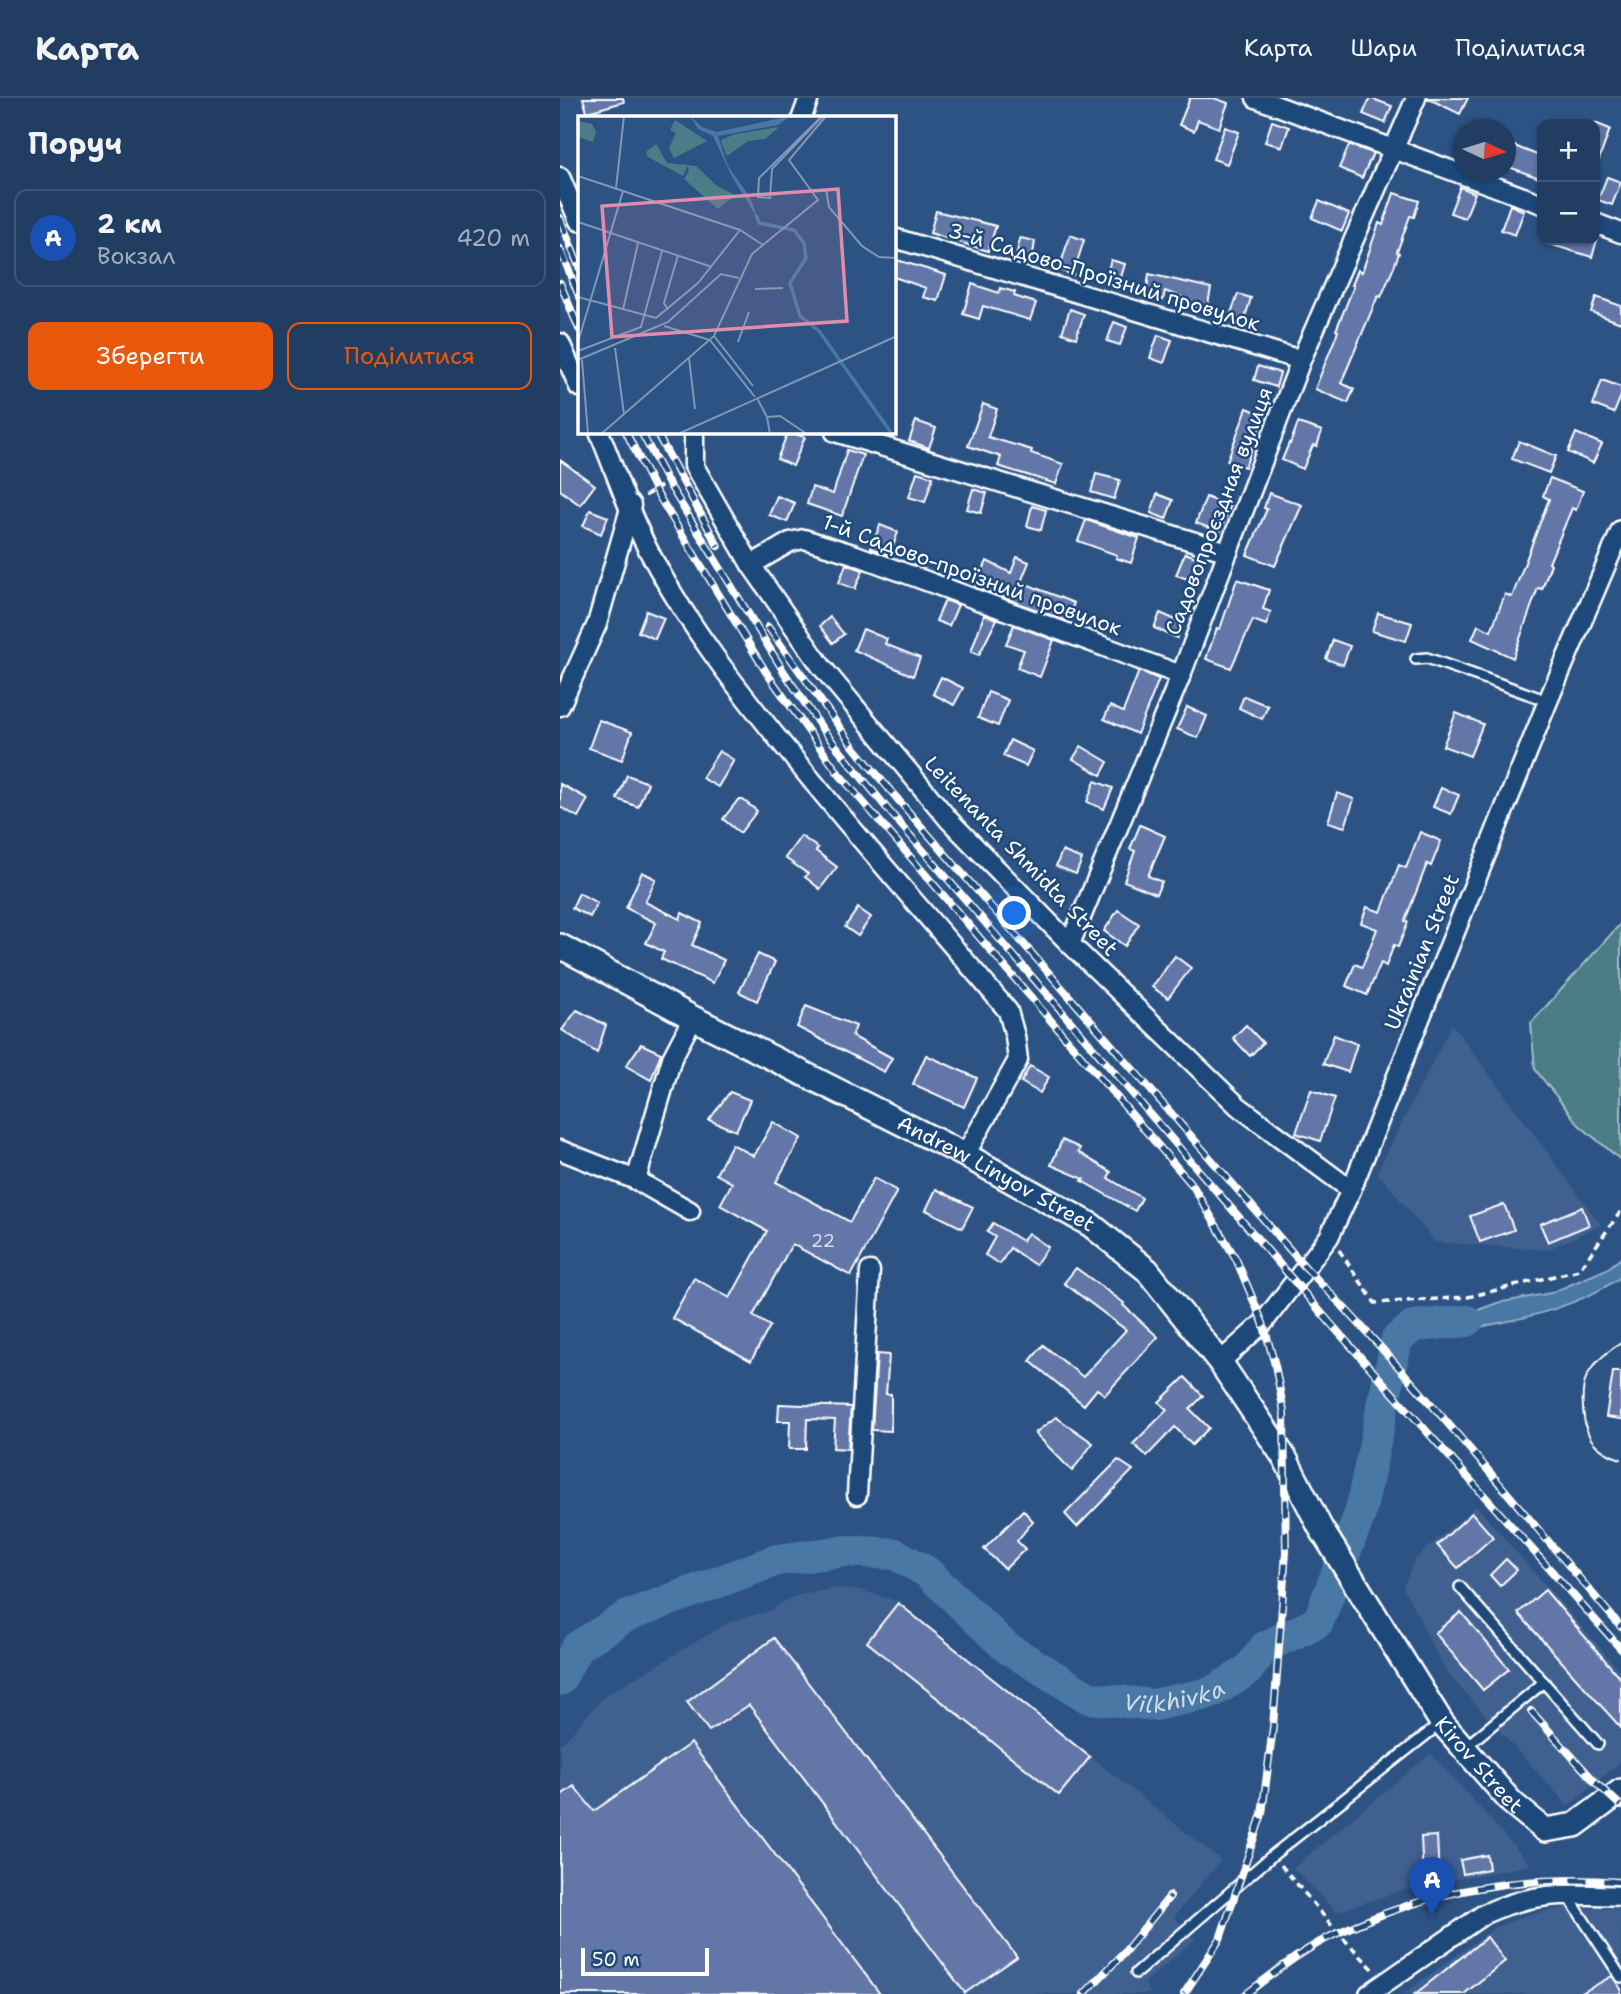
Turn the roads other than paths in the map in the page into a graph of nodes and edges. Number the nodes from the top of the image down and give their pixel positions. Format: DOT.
graph roads {
  1 [pos="809,98"];
  2 [pos="1256,98"];
  3 [pos="1416,98"];
  4 [pos="802,116"];
  5 [pos="1394,149"];
  6 [pos="560,177"];
  7 [pos="1537,202"];
  8 [pos="578,218"];
  9 [pos="1600,225"];
  10 [pos="1621,233"];
  11 [pos="896,239"];
  12 [pos="560,343"];
  13 [pos="1301,360"];
  14 [pos="578,385"];
  15 [pos="600,434"];
  16 [pos="694,434"];
  17 [pos="842,434"];
  18 [pos="631,508"];
  19 [pos="1621,530"];
  20 [pos="1228,552"];
  21 [pos="751,565"];
  22 [pos="1416,659"];
  23 [pos="1181,675"];
  24 [pos="1548,701"];
  25 [pos="560,706"];
  26 [pos="1070,944"];
  27 [pos="560,946"];
  28 [pos="693,1018"];
  29 [pos="560,1150"];
  30 [pos="965,1155"];
  31 [pos="636,1180"];
  32 [pos="1351,1190"];
  33 [pos="690,1211"];
  34 [pos="870,1271"];
  35 [pos="1220,1362"];
  36 [pos="857,1495"];
  37 [pos="1320,1527"];
  38 [pos="1460,1587"];
  39 [pos="1544,1682"];
  40 [pos="1442,1723"];
  41 [pos="1598,1744"];
  42 [pos="1464,1748"];
  43 [pos="1621,1791"];
  44 [pos="1567,1894"];
  45 [pos="1621,1896"];
  46 [pos="1136,1973"];
  47 [pos="1621,1977"];
  48 [pos="1369,1994"];
  1 -- 4 [label="street"];
  2 -- 5 [label="street"];
  3 -- 5 [label="street, Садовопроєздная вулиця"];
  5 -- 7 [label="street"];
  5 -- 13 [label="street, Садовопроєздная вулиця"];
  6 -- 8 [label="street"];
  9 -- 10 [label="street"];
  11 -- 13 [label="street, 3-й Садово-Проїзний провулок"];
  12 -- 14 [label="street"];
  13 -- 20 [label="street, Садовопроєздная вулиця"];
  15 -- 18 [label="street"];
  16 -- 21 [label="street, Leitenanta Shmidta Street"];
  17 -- 20 [label="street"];
  18 -- 25 [label="street"];
  18 -- 30 [label="street"];
  19 -- 24 [label="street, Ukrainian Street"];
  20 -- 23 [label="street, Садовопроєздная вулиця"];
  21 -- 23 [label="street, 1-й Садово-проїзний провулок"];
  21 -- 26 [label="street, Leitenanta Shmidta Street"];
  22 -- 24 [label="lane"];
  23 -- 26 [label="street, Садовопроєздная вулиця"];
  24 -- 32 [label="street, Ukrainian Street"];
  26 -- 32 [label="street, Leitenanta Shmidta Street"];
  27 -- 28 [label="street, Andrew Linyov Street"];
  28 -- 30 [label="street, Andrew Linyov Street"];
  28 -- 31 [label="street"];
  29 -- 31 [label="street"];
  30 -- 35 [label="street, Andrew Linyov Street"];
  31 -- 33 [label="street"];
  32 -- 35 [label="street, Ukrainian Street"];
  34 -- 36 [label="street"];
  35 -- 37 [label="street, Andrew Linyov Street"];
  37 -- 40 [label="street, Kirov Street"];
  38 -- 39 [label="lane"];
  39 -- 41 [label="lane"];
  39 -- 42 [label="lane"];
  40 -- 42 [label="street, Kirov Street"];
  40 -- 46 [label="lane"];
  42 -- 43 [label="street, Kirov Street"];
  44 -- 45 [label="street"];
  44 -- 47 [label="lane"];
  44 -- 48 [label="street"];
}
